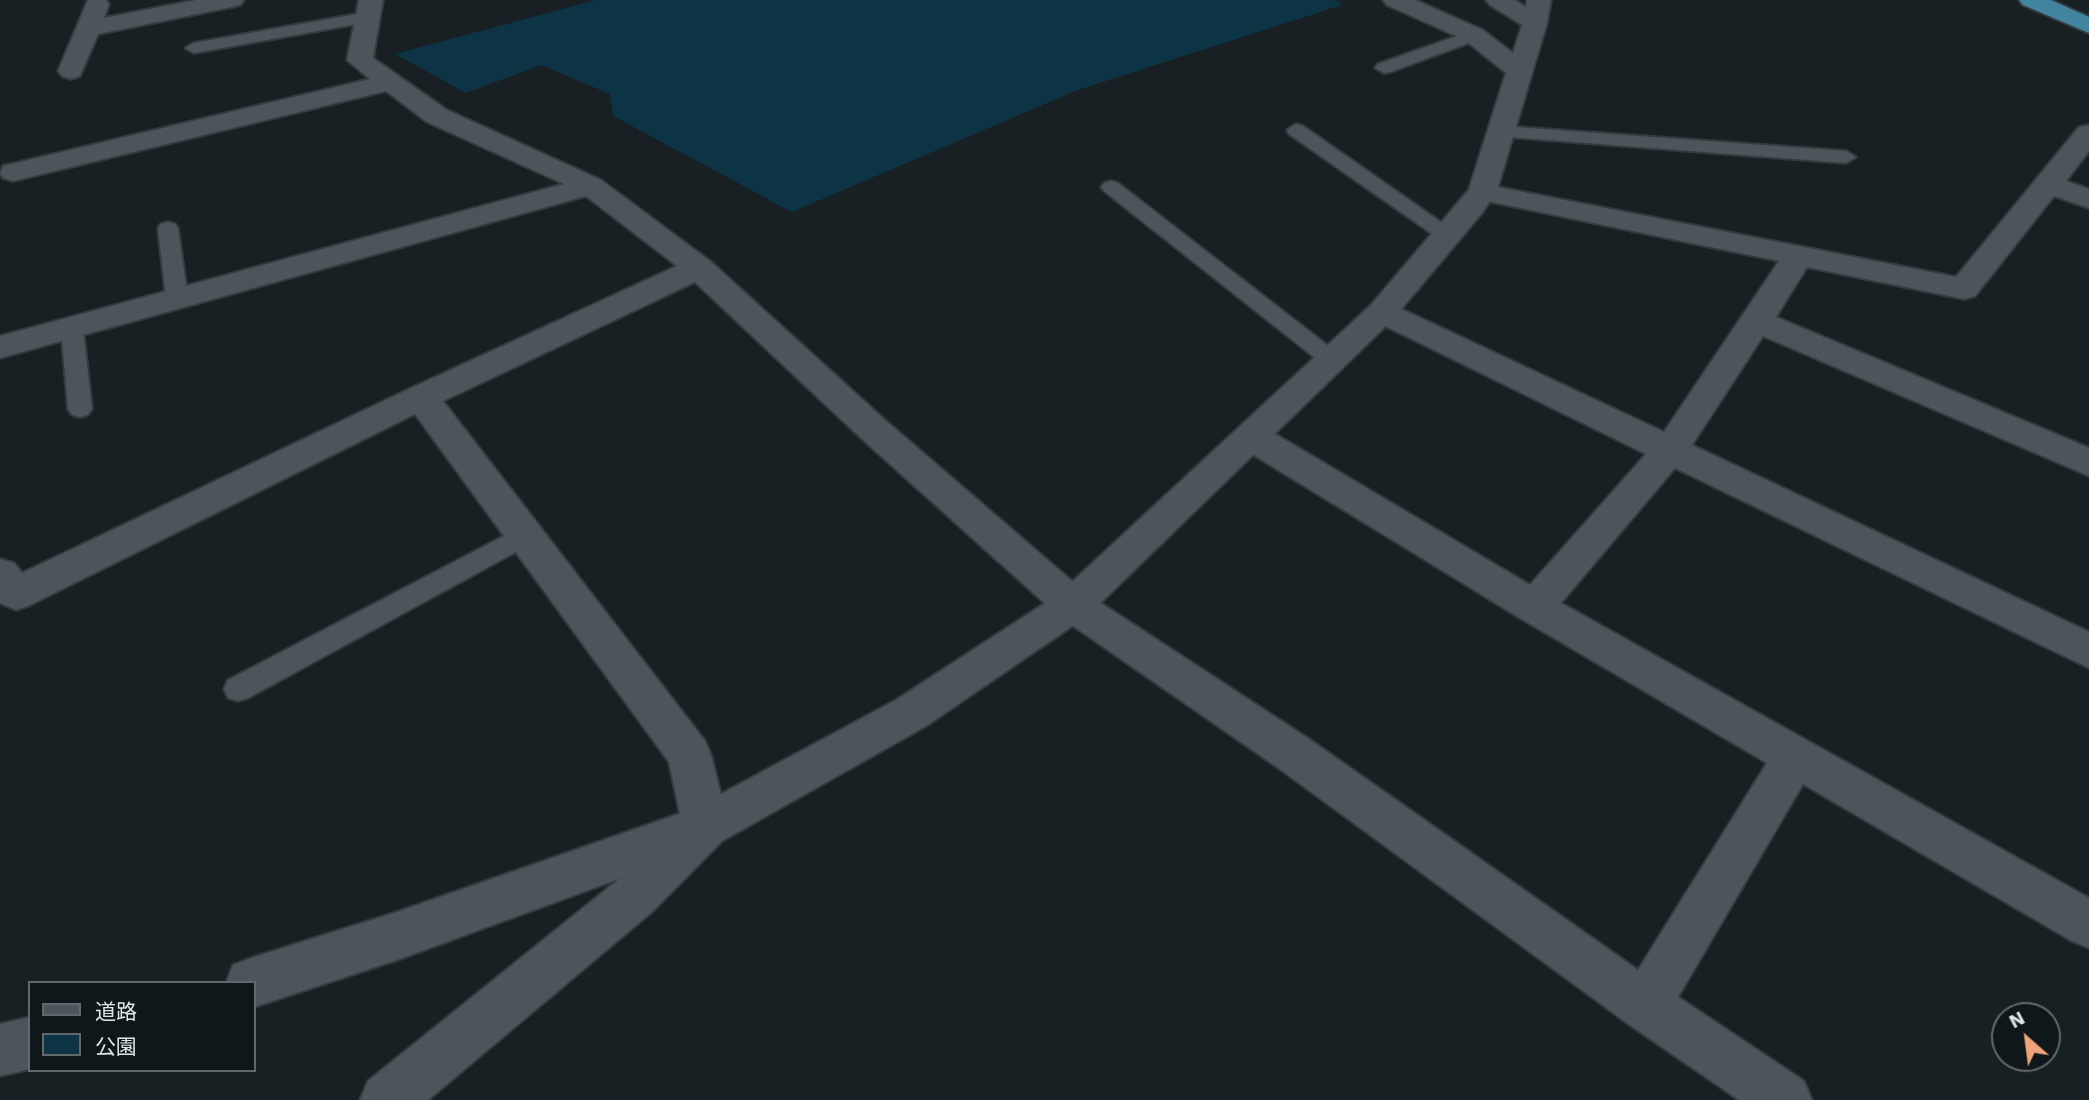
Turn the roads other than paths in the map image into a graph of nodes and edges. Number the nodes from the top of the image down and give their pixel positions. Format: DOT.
graph roads {
  1 [pos="99,0"];
  2 [pos="232,0"];
  3 [pos="1395,0"];
  4 [pos="1498,0"];
  5 [pos="2031,0"];
  6 [pos="2073,0"];
  7 [pos="2089,7"];
  8 [pos="369,8"];
  9 [pos="1537,11"];
  10 [pos="2089,26"];
  11 [pos="88,29"];
  12 [pos="1474,35"];
  13 [pos="194,48"];
  14 [pos="1384,68"];
  15 [pos="1518,70"];
  16 [pos="71,71"];
  17 [pos="391,82"];
  18 [pos="1296,130"];
  19 [pos="1502,132"];
  20 [pos="2089,133"];
  21 [pos="1846,157"];
  22 [pos="13,172"];
  23 [pos="2048,184"];
  24 [pos="591,186"];
  25 [pos="1111,187"];
  26 [pos="1482,192"];
  27 [pos="2089,199"];
  28 [pos="168,228"];
  29 [pos="1448,236"];
  30 [pos="1798,256"];
  31 [pos="699,268"];
  32 [pos="177,299"];
  33 [pos="1382,312"];
  34 [pos="1757,321"];
  35 [pos="72,328"];
  36 [pos="0,347"];
  37 [pos="1332,360"];
  38 [pos="421,397"];
  39 [pos="80,410"];
  40 [pos="1252,438"];
  41 [pos="1670,450"];
  42 [pos="2089,463"];
  43 [pos="525,535"];
  44 [pos="0,574"];
  45 [pos="1073,605"];
  46 [pos="1534,607"];
  47 [pos="2089,651"];
  48 [pos="238,689"];
  49 [pos="1795,756"];
  50 [pos="706,826"];
  51 [pos="2089,924"];
  52 [pos="256,981"];
  53 [pos="1645,1005"];
  54 [pos="28,1043"];
  55 [pos="0,1050"];
  56 [pos="387,1100"];
  57 [pos="1785,1100"];
  1 -- 11 [label="street"];
  2 -- 11 [label="street"];
  3 -- 12 [label="street"];
  4 -- 9 [label="street"];
  5 -- 10 [label="highway"];
  6 -- 7 [label="highway"];
  8 -- 13 [label="lane"];
  8 -- 17 [label="street"];
  9 -- 15 [label="street"];
  11 -- 16 [label="street"];
  12 -- 14 [label="lane"];
  12 -- 15 [label="street"];
  15 -- 19 [label="street"];
  17 -- 22 [label="street"];
  17 -- 24 [label="street"];
  18 -- 29 [label="lane"];
  19 -- 21 [label="lane"];
  19 -- 26 [label="street"];
  20 -- 23 [label="street"];
  23 -- 27 [label="street"];
  23 -- 30 [label="street"];
  24 -- 31 [label="street"];
  24 -- 32 [label="street"];
  25 -- 37 [label="lane"];
  26 -- 29 [label="street"];
  26 -- 30 [label="street"];
  28 -- 32 [label="lane"];
  29 -- 33 [label="street"];
  30 -- 34 [label="street"];
  31 -- 38 [label="street"];
  31 -- 45 [label="street"];
  32 -- 35 [label="street"];
  33 -- 37 [label="street"];
  33 -- 41 [label="street"];
  34 -- 41 [label="street"];
  34 -- 42 [label="street"];
  35 -- 36 [label="street"];
  35 -- 39 [label="lane"];
  37 -- 40 [label="street"];
  38 -- 43 [label="street"];
  38 -- 44 [label="street"];
  40 -- 45 [label="street"];
  40 -- 46 [label="street"];
  41 -- 46 [label="street"];
  41 -- 47 [label="street"];
  43 -- 48 [label="lane"];
  43 -- 50 [label="street"];
  45 -- 50 [label="street"];
  45 -- 53 [label="street"];
  46 -- 49 [label="street"];
  49 -- 51 [label="street"];
  49 -- 53 [label="street"];
  50 -- 52 [label="street"];
  50 -- 56 [label="street"];
  53 -- 57 [label="street"];
  54 -- 55 [label="street"];
}
